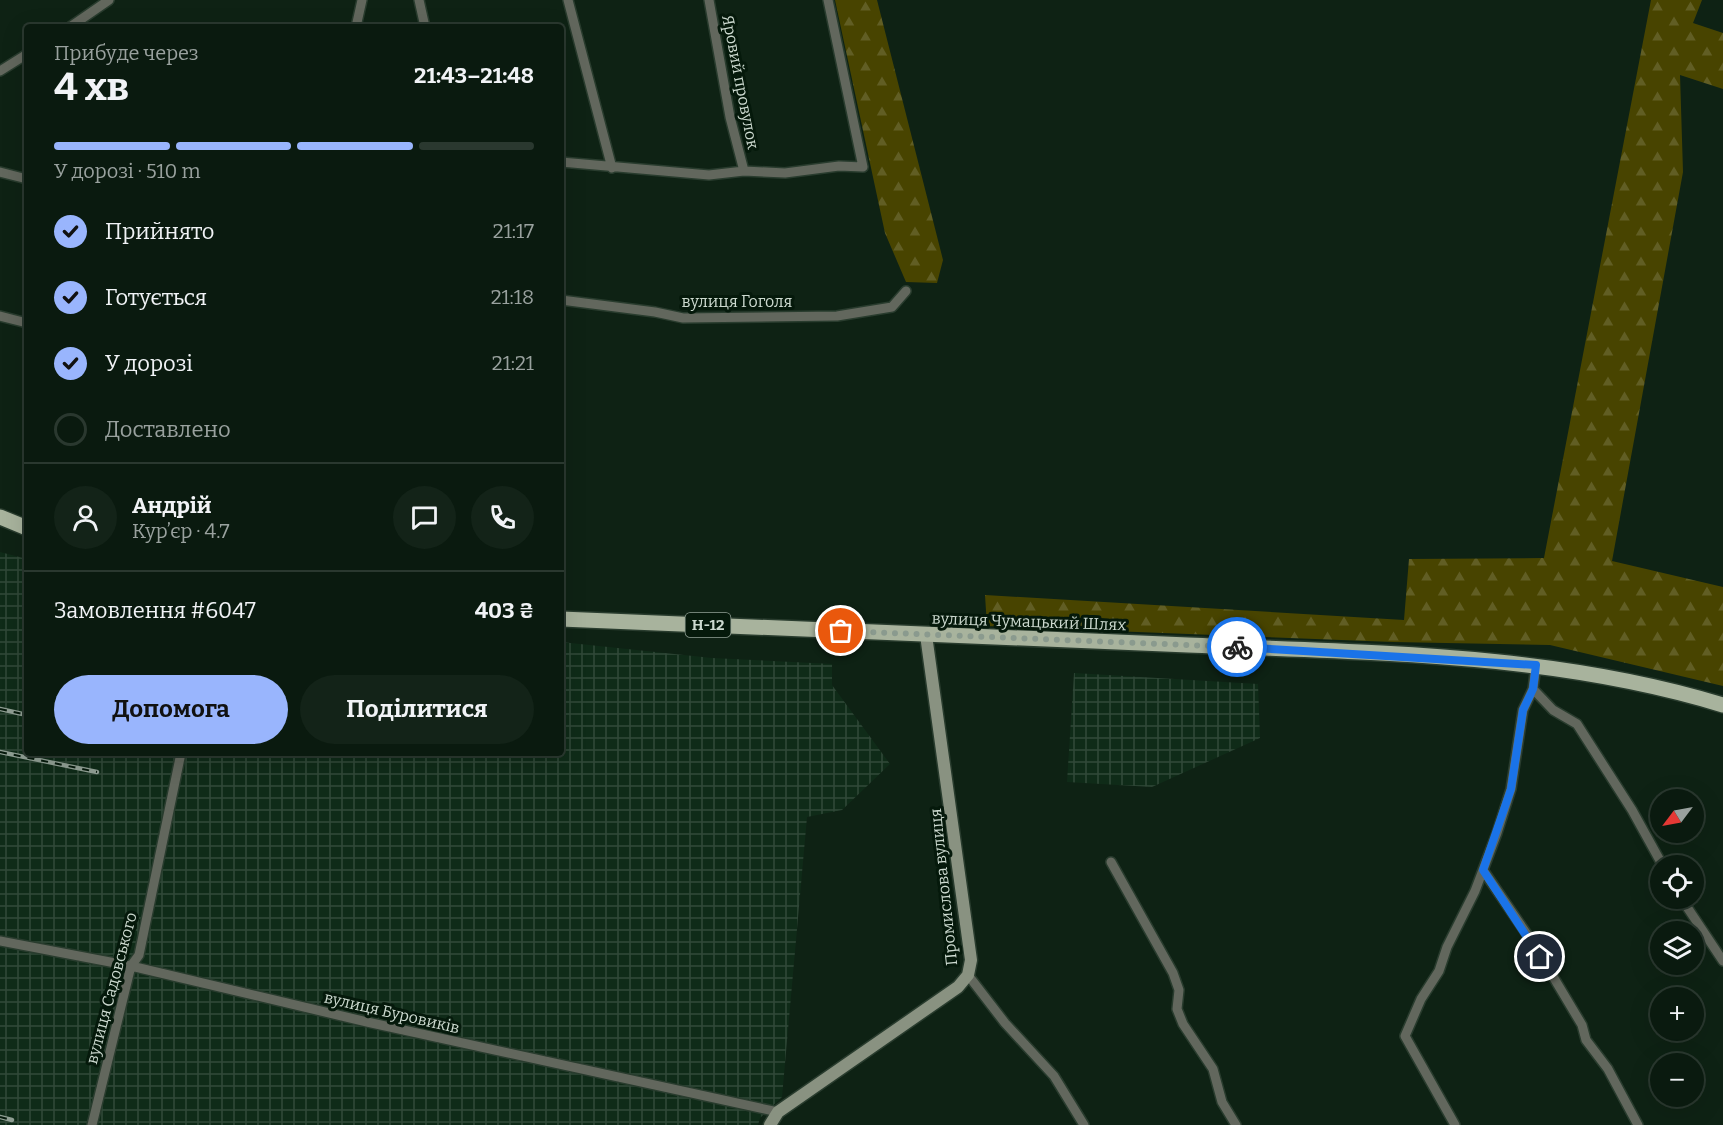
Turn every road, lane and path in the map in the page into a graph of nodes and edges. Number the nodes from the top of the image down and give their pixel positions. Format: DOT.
graph roads {
  1 [pos="109,0"];
  2 [pos="362,0"];
  3 [pos="418,0"];
  4 [pos="568,0"];
  5 [pos="709,0"];
  6 [pos="828,0"];
  7 [pos="74,24"];
  8 [pos="357,24"];
  9 [pos="424,24"];
  10 [pos="24,56"];
  11 [pos="0,71"];
  12 [pos="564,162"];
  13 [pos="612,168"];
  14 [pos="744,171"];
  15 [pos="0,172"];
  16 [pos="24,178"];
  17 [pos="906,291"];
  18 [pos="564,300"];
  19 [pos="0,316"];
  20 [pos="24,322"];
  21 [pos="0,516"];
  22 [pos="24,527"];
  23 [pos="0,528"];
  24 [pos="24,528"];
  25 [pos="564,618"];
  26 [pos="927,634"];
  27 [pos="1536,665"];
  28 [pos="1533,689"];
  29 [pos="1723,705"];
  30 [pos="180,756"];
  31 [pos="1657,855"];
  32 [pos="1111,862"];
  33 [pos="1483,870"];
  34 [pos="1688,909"];
  35 [pos="0,941"];
  36 [pos="1723,961"];
  37 [pos="131,966"];
  38 [pos="968,975"];
  39 [pos="778,1112"];
  40 [pos="92,1125"];
  41 [pos="770,1125"];
  42 [pos="1084,1125"];
  43 [pos="1236,1125"];
  44 [pos="1455,1125"];
  45 [pos="1638,1125"];
  1 -- 7 [label="street"];
  2 -- 8 [label="street"];
  3 -- 9 [label="street"];
  4 -- 13 [label="street"];
  5 -- 14 [label="street, Яровий провулок"];
  6 -- 14 [label="street"];
  10 -- 11 [label="street"];
  12 -- 13 [label="street"];
  13 -- 14 [label="street"];
  15 -- 16 [label="street"];
  17 -- 18 [label="street, вулиця Гоголя"];
  19 -- 20 [label="street"];
  21 -- 22 [label="main road"];
  23 -- 24 [label="main road"];
  25 -- 26 [label="main road, вулиця Чумацький Шлях / Н-12"];
  26 -- 27 [label="main road, вулиця Чумацький Шлях / Н-12"];
  26 -- 38 [label="street, Промислова вулиця"];
  27 -- 28 [label="street"];
  27 -- 29 [label="main road, вулиця Чумацький Шлях"];
  28 -- 31 [label="street"];
  28 -- 33 [label="street"];
  30 -- 37 [label="street, вулиця Садовського"];
  32 -- 43 [label="street"];
  33 -- 44 [label="street"];
  33 -- 45 [label="street"];
  34 -- 36 [label="street"];
  35 -- 37 [label="street, вулиця Буровиків"];
  37 -- 39 [label="street, вулиця Буровиків"];
  37 -- 40 [label="street, вулиця Садовського"];
  38 -- 39 [label="street, Промислова вулиця"];
  38 -- 42 [label="street"];
  39 -- 41 [label="street"];
}
